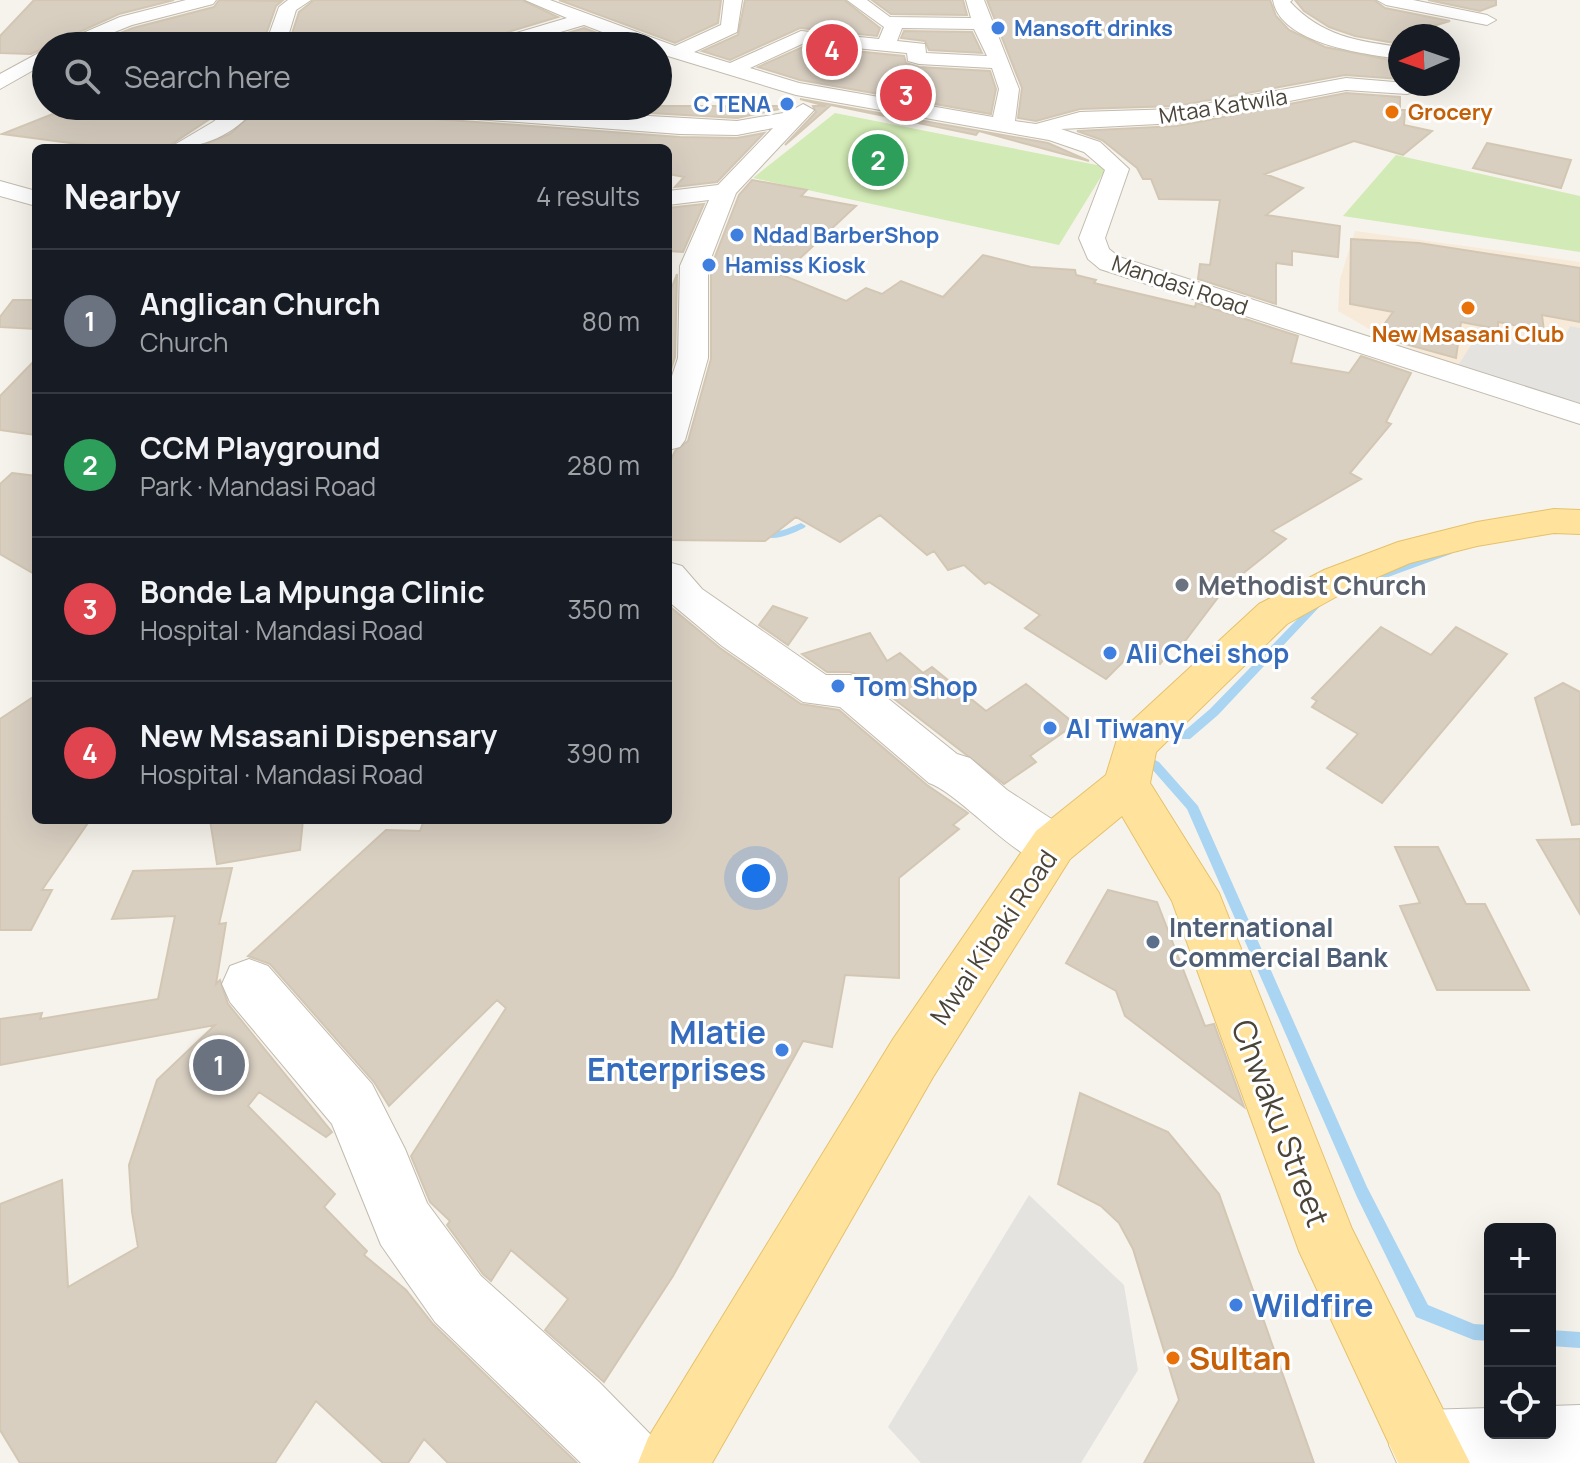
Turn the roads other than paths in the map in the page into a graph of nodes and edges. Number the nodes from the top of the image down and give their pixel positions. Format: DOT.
graph roads {
  1 [pos="207,0"];
  2 [pos="302,0"];
  3 [pos="733,0"];
  4 [pos="975,0"];
  5 [pos="1283,0"];
  6 [pos="1386,0"];
  7 [pos="547,2"];
  8 [pos="861,4"];
  9 [pos="898,16"];
  10 [pos="581,20"];
  11 [pos="1487,20"];
  12 [pos="983,24"];
  13 [pos="98,32"];
  14 [pos="280,32"];
  15 [pos="540,32"];
  16 [pos="616,32"];
  17 [pos="672,45"];
  18 [pos="893,46"];
  19 [pos="672,51"];
  20 [pos="1388,51"];
  21 [pos="1001,63"];
  22 [pos="32,64"];
  23 [pos="728,71"];
  24 [pos="0,83"];
  25 [pos="1388,87"];
  26 [pos="820,94"];
  27 [pos="794,118"];
  28 [pos="229,120"];
  29 [pos="581,120"];
  30 [pos="1003,125"];
  31 [pos="1036,130"];
  32 [pos="188,144"];
  33 [pos="0,188"];
  34 [pos="725,191"];
  35 [pos="32,198"];
  36 [pos="672,198"];
  37 [pos="1580,414"];
  38 [pos="672,427"];
  39 [pos="1580,522"];
  40 [pos="672,580"];
  41 [pos="1127,785"];
  42 [pos="1053,845"];
  43 [pos="249,984"];
  44 [pos="1580,1440"];
  45 [pos="1429,1454"];
  46 [pos="629,1463"];
  47 [pos="673,1463"];
  1 -- 13 [label="street"];
  2 -- 14 [label="street"];
  3 -- 17 [label="street"];
  4 -- 12 [label="street"];
  5 -- 20 [label="street"];
  6 -- 11 [label="street"];
  7 -- 10 [label="street, Mandasi Road"];
  8 -- 9 [label="street"];
  9 -- 12 [label="street"];
  9 -- 23 [label="street"];
  10 -- 15 [label="street"];
  10 -- 16 [label="street, Mandasi Road"];
  12 -- 21 [label="street"];
  18 -- 21 [label="street"];
  19 -- 23 [label="street, Mandasi Road"];
  21 -- 30 [label="street"];
  22 -- 24 [label="street"];
  23 -- 26 [label="street, Mandasi Road"];
  25 -- 31 [label="street, Mtaa Katwila"];
  26 -- 27 [label="street"];
  26 -- 30 [label="street, Mandasi Road"];
  27 -- 29 [label="street"];
  27 -- 34 [label="street"];
  28 -- 32 [label="street"];
  30 -- 31 [label="street, Mandasi Road"];
  31 -- 37 [label="street, Mandasi Road"];
  33 -- 35 [label="street"];
  34 -- 36 [label="street"];
  34 -- 38 [label="street"];
  39 -- 41 [label="main road"];
  40 -- 42 [label="street"];
  41 -- 42 [label="main road, Mwai Kibaki Road"];
  41 -- 45 [label="main road, Chwaku Street"];
  42 -- 47 [label="main road, Mwai Kibaki Road"];
  43 -- 46 [label="street"];
  44 -- 45 [label="street"];
}
